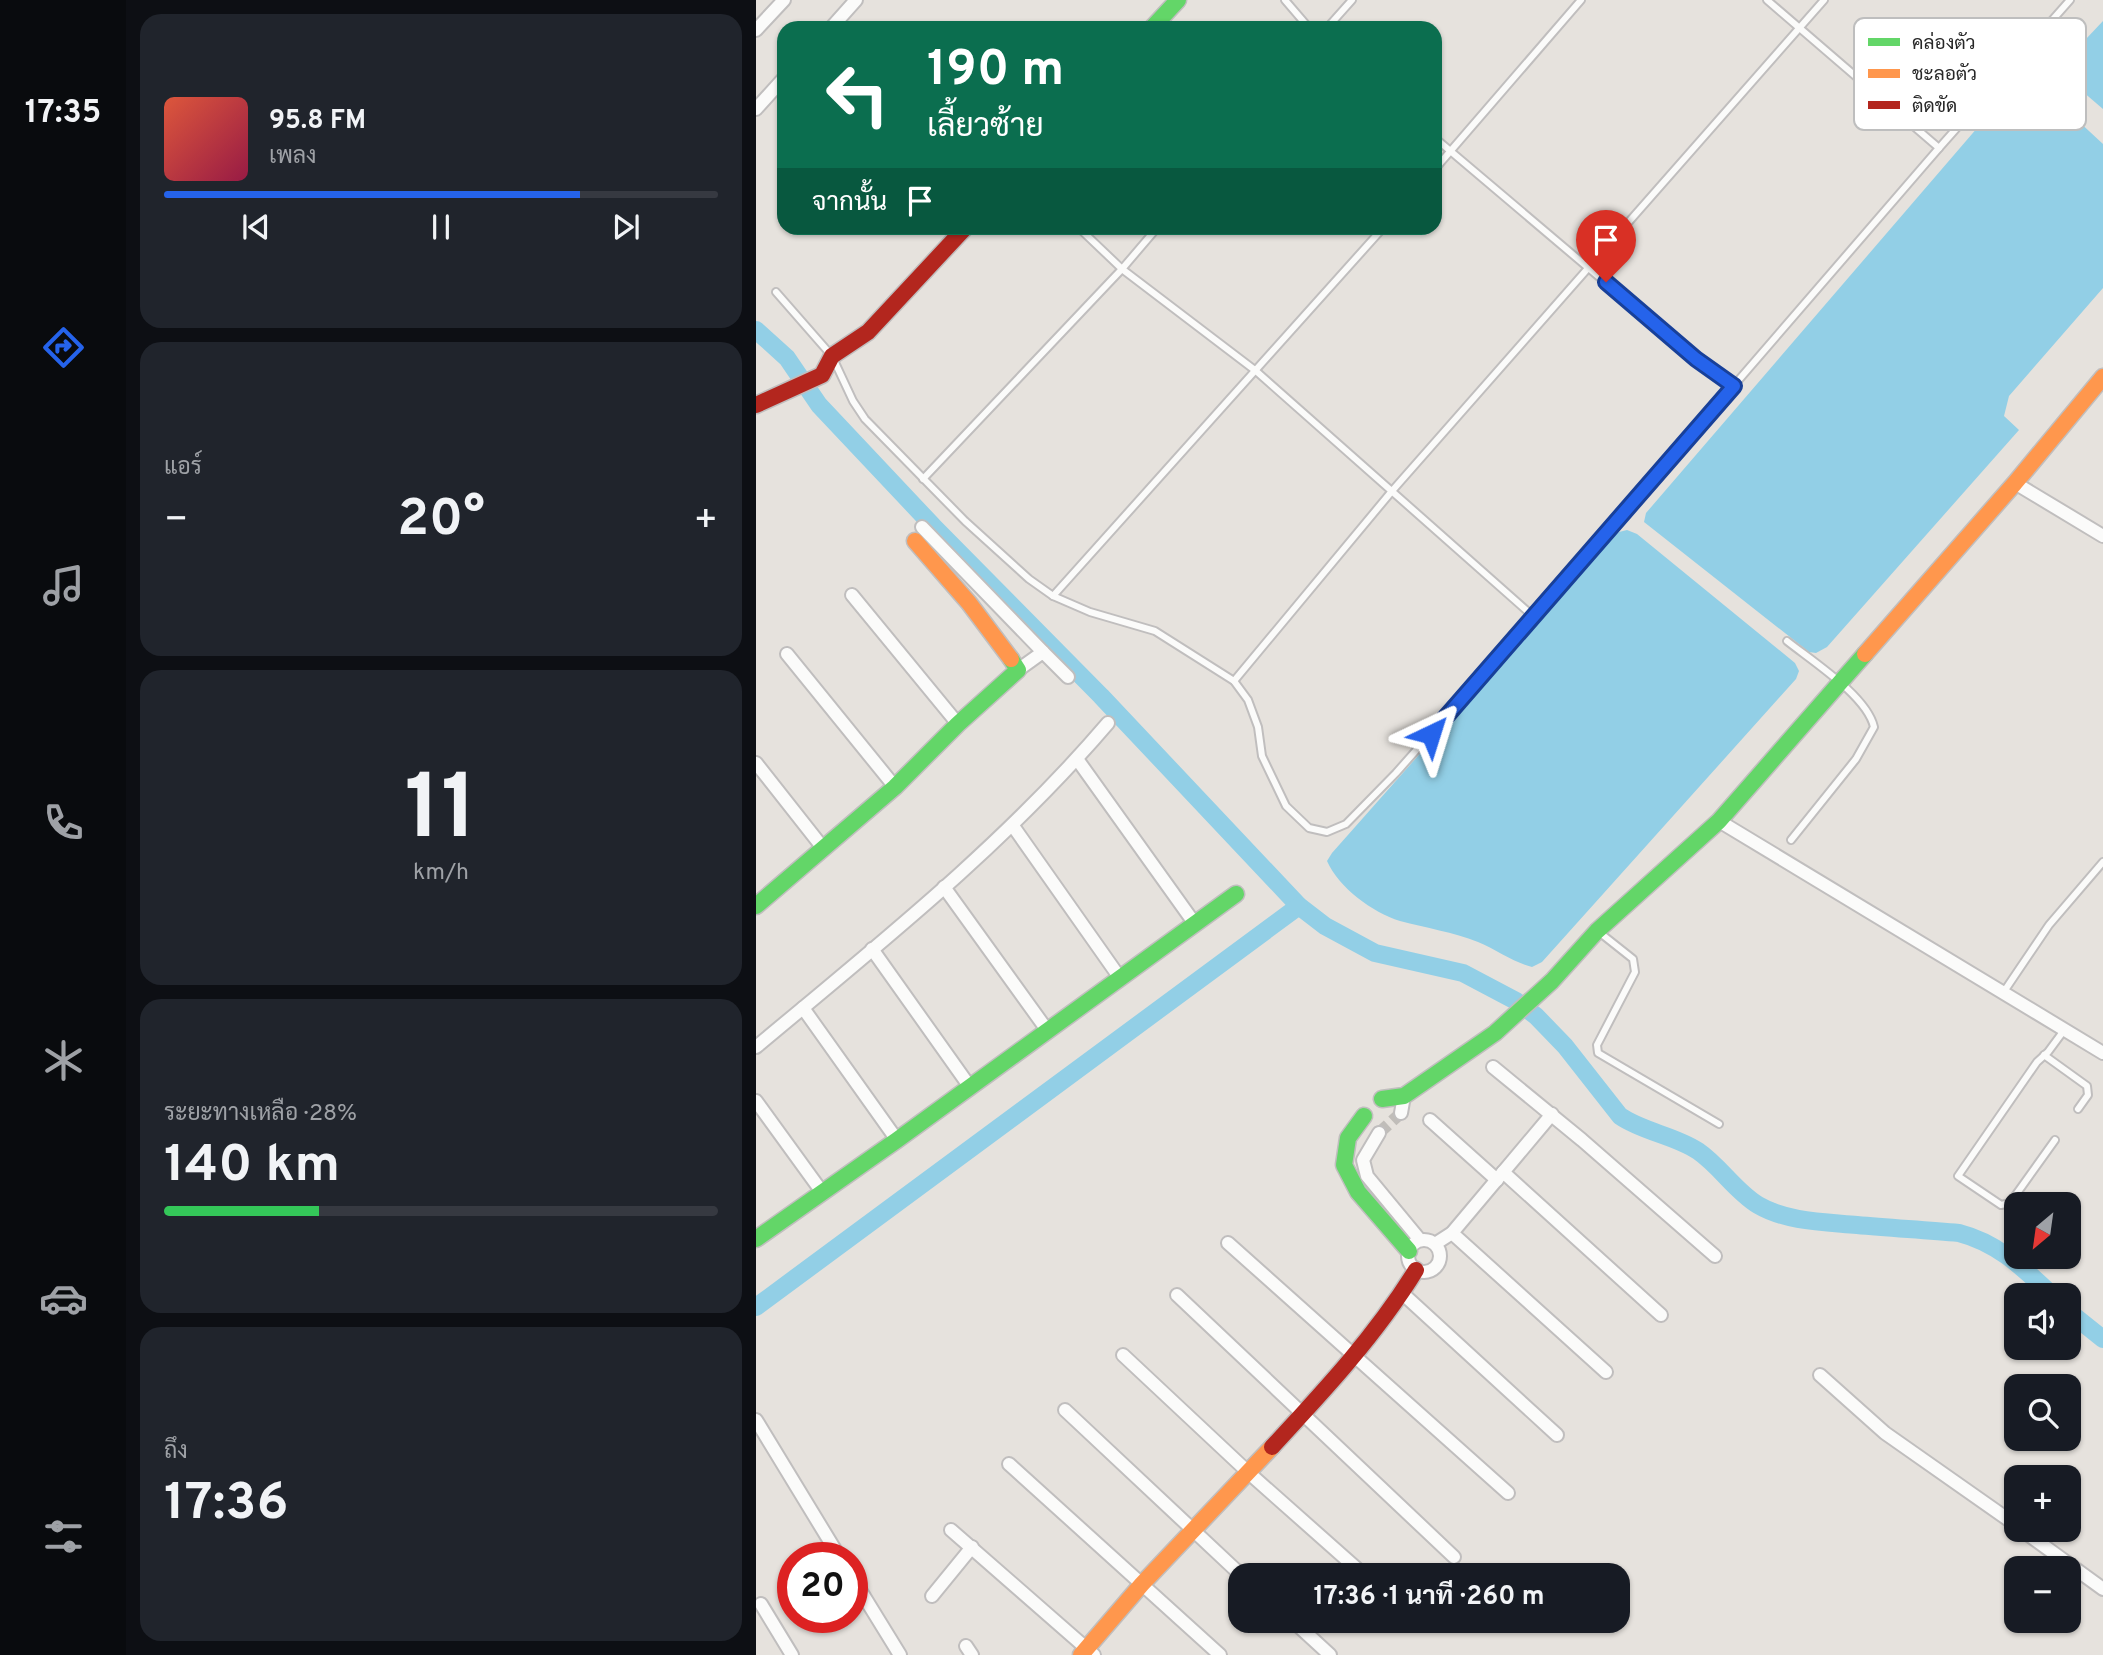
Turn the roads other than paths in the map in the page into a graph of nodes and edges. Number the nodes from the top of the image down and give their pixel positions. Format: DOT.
graph roads {
  1 [pos="784,0"];
  2 [pos="856,0"];
  3 [pos="1178,0"];
  4 [pos="1286,0"];
  5 [pos="1352,0"];
  6 [pos="1581,0"];
  7 [pos="1767,0"];
  8 [pos="1824,0"];
  9 [pos="2070,0"];
  10 [pos="2054,18"];
  11 [pos="837,21"];
  12 [pos="1158,21"];
  13 [pos="1302,21"];
  14 [pos="1333,21"];
  15 [pos="1799,28"];
  16 [pos="756,30"];
  17 [pos="1854,75"];
  18 [pos="777,86"];
  19 [pos="756,109"];
  20 [pos="1918,130"];
  21 [pos="1955,130"];
  22 [pos="1442,144"];
  23 [pos="1939,148"];
  24 [pos="1451,151"];
  25 [pos="1442,161"];
  26 [pos="958,235"];
  27 [pos="1086,235"];
  28 [pos="1151,235"];
  29 [pos="1377,235"];
  30 [pos="1588,267"];
  31 [pos="1122,269"];
  32 [pos="776,292"];
  33 [pos="832,356"];
  34 [pos="1256,371"];
  35 [pos="2103,377"];
  36 [pos="1734,386"];
  37 [pos="756,405"];
  38 [pos="923,479"];
  39 [pos="2015,483"];
  40 [pos="1392,491"];
  41 [pos="919,534"];
  42 [pos="2103,536"];
  43 [pos="852,595"];
  44 [pos="1053,596"];
  45 [pos="1534,617"];
  46 [pos="1787,641"];
  47 [pos="1043,652"];
  48 [pos="787,654"];
  49 [pos="1018,670"];
  50 [pos="1068,677"];
  51 [pos="1234,681"];
  52 [pos="1841,683"];
  53 [pos="1108,723"];
  54 [pos="958,724"];
  55 [pos="1077,759"];
  56 [pos="756,763"];
  57 [pos="895,787"];
  58 [pos="1720,821"];
  59 [pos="1013,826"];
  60 [pos="1791,839"];
  61 [pos="823,848"];
  62 [pos="2103,862"];
  63 [pos="944,887"];
  64 [pos="1236,894"];
  65 [pos="756,906"];
  66 [pos="1195,924"];
  67 [pos="1597,931"];
  68 [pos="872,949"];
  69 [pos="1120,978"];
  70 [pos="2003,993"];
  71 [pos="803,1008"];
  72 [pos="2065,1029"];
  73 [pos="1047,1030"];
  74 [pos="756,1047"];
  75 [pos="2103,1053"];
  76 [pos="2044,1055"];
  77 [pos="1493,1067"];
  78 [pos="970,1087"];
  79 [pos="1404,1096"];
  80 [pos="1382,1099"];
  81 [pos="756,1101"];
  82 [pos="2078,1109"];
  83 [pos="1401,1113"];
  84 [pos="1552,1114"];
  85 [pos="1364,1116"];
  86 [pos="1430,1119"];
  87 [pos="1719,1124"];
  88 [pos="1379,1133"];
  89 [pos="897,1140"];
  90 [pos="2055,1140"];
  91 [pos="1500,1176"];
  92 [pos="822,1192"];
  93 [pos="1452,1233"];
  94 [pos="756,1239"];
  95 [pos="1228,1243"];
  96 [pos="1436,1244"];
  97 [pos="1414,1245"];
  98 [pos="1715,1256"];
  99 [pos="1416,1270"];
  100 [pos="1402,1293"];
  101 [pos="1177,1295"];
  102 [pos="1661,1315"];
  103 [pos="1123,1355"];
  104 [pos="1354,1357"];
  105 [pos="1606,1372"];
  106 [pos="1820,1376"];
  107 [pos="1065,1410"];
  108 [pos="1302,1413"];
  109 [pos="756,1420"];
  110 [pos="1557,1435"];
  111 [pos="1009,1464"];
  112 [pos="1249,1473"];
  113 [pos="1508,1493"];
  114 [pos="2004,1517"];
  115 [pos="951,1530"];
  116 [pos="1191,1531"];
  117 [pos="830,1542"];
  118 [pos="2038,1542"];
  119 [pos="972,1547"];
  120 [pos="1454,1557"];
  121 [pos="1350,1563"];
  122 [pos="1228,1564"];
  123 [pos="1142,1584"];
  124 [pos="2103,1589"];
  125 [pos="932,1597"];
  126 [pos="868,1603"];
  127 [pos="761,1604"];
  128 [pos="1306,1633"];
  129 [pos="1087,1653"];
  130 [pos="792,1655"];
  131 [pos="900,1655"];
  132 [pos="1220,1655"];
  133 [pos="1330,1655"];
  1 -- 16 [label="street"];
  2 -- 11 [label="street"];
  3 -- 12 [label="street"];
  4 -- 13 [label="lane"];
  5 -- 14 [label="lane"];
  6 -- 24 [label="lane"];
  7 -- 15 [label="lane"];
  8 -- 15 [label="lane"];
  9 -- 10 [label="lane"];
  15 -- 17 [label="lane"];
  15 -- 30 [label="lane"];
  18 -- 19 [label="street"];
  20 -- 23 [label="lane"];
  21 -- 23 [label="lane"];
  22 -- 24 [label="lane"];
  23 -- 36 [label="lane"];
  24 -- 25 [label="lane"];
  24 -- 30 [label="lane"];
  26 -- 33 [label="street"];
  27 -- 31 [label="lane"];
  28 -- 31 [label="lane"];
  29 -- 34 [label="lane"];
  30 -- 36 [label="lane"];
  30 -- 40 [label="lane"];
  31 -- 34 [label="lane"];
  31 -- 38 [label="lane"];
  32 -- 33 [label="lane"];
  33 -- 37 [label="street"];
  33 -- 38 [label="lane"];
  34 -- 40 [label="lane"];
  34 -- 44 [label="lane"];
  35 -- 39 [label="street"];
  36 -- 45 [label="lane"];
  38 -- 44 [label="lane"];
  39 -- 42 [label="street"];
  39 -- 52 [label="street"];
  40 -- 45 [label="lane"];
  40 -- 51 [label="lane"];
  41 -- 47 [label="street"];
  41 -- 49 [label="street"];
  43 -- 54 [label="street"];
  44 -- 51 [label="lane"];
  45 -- 51 [label="lane"];
  46 -- 52 [label="lane"];
  47 -- 49 [label="street"];
  47 -- 50 [label="street"];
  48 -- 57 [label="street"];
  49 -- 54 [label="street"];
  52 -- 58 [label="street"];
  52 -- 60 [label="lane"];
  53 -- 55 [label="street"];
  54 -- 57 [label="street"];
  55 -- 59 [label="street"];
  55 -- 66 [label="street"];
  56 -- 61 [label="street"];
  57 -- 61 [label="street"];
  58 -- 67 [label="street"];
  58 -- 70 [label="street"];
  59 -- 63 [label="street"];
  59 -- 69 [label="street"];
  61 -- 65 [label="street"];
  62 -- 70 [label="lane"];
  63 -- 68 [label="street"];
  63 -- 73 [label="street"];
  64 -- 66 [label="street"];
  66 -- 69 [label="street"];
  67 -- 79 [label="street"];
  67 -- 87 [label="lane"];
  68 -- 71 [label="street"];
  68 -- 78 [label="street"];
  69 -- 73 [label="street"];
  70 -- 72 [label="street"];
  71 -- 74 [label="street"];
  71 -- 89 [label="street"];
  72 -- 75 [label="street"];
  72 -- 76 [label="lane"];
  73 -- 78 [label="street"];
  76 -- 82 [label="lane"];
  76 -- 90 [label="lane"];
  77 -- 84 [label="street"];
  78 -- 89 [label="street"];
  79 -- 80 [label="street"];
  79 -- 83 [label="street"];
  81 -- 92 [label="street"];
  84 -- 91 [label="street"];
  84 -- 98 [label="street"];
  85 -- 97 [label="street"];
  86 -- 91 [label="street"];
  88 -- 97 [label="street"];
  89 -- 92 [label="street"];
  91 -- 93 [label="street"];
  91 -- 102 [label="street"];
  92 -- 94 [label="street"];
  93 -- 96 [label="street"];
  93 -- 105 [label="street"];
  95 -- 104 [label="street"];
  96 -- 97 [label="street"];
  96 -- 99 [label="street"];
  97 -- 99 [label="street"];
  99 -- 100 [label="street"];
  100 -- 104 [label="street"];
  100 -- 110 [label="street"];
  101 -- 108 [label="street"];
  103 -- 112 [label="street"];
  104 -- 108 [label="street"];
  104 -- 113 [label="street"];
  106 -- 114 [label="street"];
  107 -- 116 [label="street"];
  108 -- 112 [label="street"];
  108 -- 120 [label="street"];
  109 -- 117 [label="street"];
  111 -- 123 [label="street"];
  112 -- 116 [label="street"];
  112 -- 121 [label="street"];
  115 -- 119 [label="street"];
  116 -- 122 [label="street"];
  116 -- 123 [label="street"];
  118 -- 124 [label="street"];
  119 -- 125 [label="street"];
  119 -- 129 [label="street"];
  123 -- 129 [label="street"];
  123 -- 132 [label="street"];
  126 -- 131 [label="street"];
  127 -- 130 [label="street"];
  128 -- 133 [label="street"];
}
